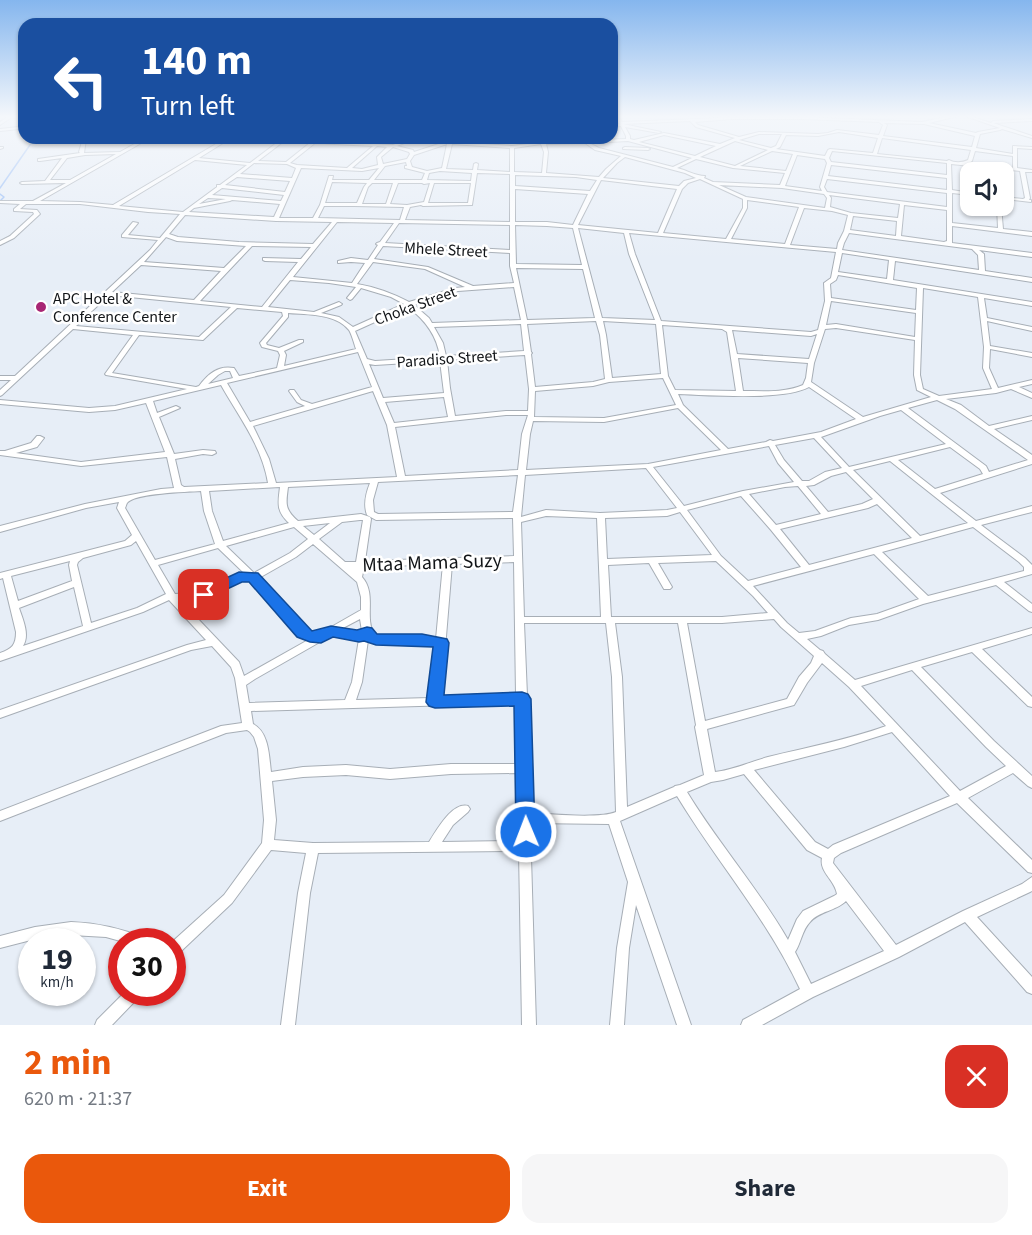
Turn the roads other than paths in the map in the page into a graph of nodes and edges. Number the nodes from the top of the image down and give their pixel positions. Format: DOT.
graph roads {
  1 [pos="60,164"];
  2 [pos="104,164"];
  3 [pos="187,164"];
  4 [pos="251,164"];
  5 [pos="289,164"];
  6 [pos="354,164"];
  7 [pos="392,164"];
  8 [pos="409,164"];
  9 [pos="447,164"];
  10 [pos="476,164"];
  11 [pos="512,164"];
  12 [pos="545,164"];
  13 [pos="613,164"];
  14 [pos="657,164"];
  15 [pos="684,164"];
  16 [pos="720,164"];
  17 [pos="740,164"];
  18 [pos="791,164"];
  19 [pos="827,164"];
  20 [pos="855,164"];
  21 [pos="949,164"];
  22 [pos="98,165"];
  23 [pos="298,166"];
  24 [pos="383,166"];
  25 [pos="733,167"];
  26 [pos="410,168"];
  27 [pos="674,168"];
  28 [pos="334,169"];
  29 [pos="348,169"];
  30 [pos="1014,169"];
  31 [pos="441,170"];
  32 [pos="1022,170"];
  33 [pos="474,171"];
  34 [pos="1032,171"];
  35 [pos="427,172"];
  36 [pos="512,172"];
  37 [pos="788,172"];
  38 [pos="544,174"];
  39 [pos="235,175"];
  40 [pos="703,177"];
  41 [pos="825,177"];
  42 [pos="948,177"];
  43 [pos="599,178"];
  44 [pos="293,180"];
  45 [pos="49,181"];
  46 [pos="70,181"];
  47 [pos="329,181"];
  48 [pos="369,182"];
  49 [pos="396,182"];
  50 [pos="22,183"];
  51 [pos="424,183"];
  52 [pos="432,183"];
  53 [pos="470,183"];
  54 [pos="722,184"];
  55 [pos="1025,184"];
  56 [pos="1032,185"];
  57 [pos="218,186"];
  58 [pos="512,187"];
  59 [pos="680,188"];
  60 [pos="782,188"];
  61 [pos="55,189"];
  62 [pos="822,191"];
  63 [pos="948,192"];
  64 [pos="592,193"];
  65 [pos="960,193"];
  66 [pos="288,194"];
  67 [pos="206,196"];
  68 [pos="236,198"];
  69 [pos="1014,199"];
  70 [pos="746,200"];
  71 [pos="1029,200"];
  72 [pos="0,202"];
  73 [pos="26,202"];
  74 [pos="35,202"];
  75 [pos="283,203"];
  76 [pos="388,204"];
  77 [pos="902,204"];
  78 [pos="321,205"];
  79 [pos="356,205"];
  80 [pos="423,205"];
  81 [pos="408,206"];
  82 [pos="114,207"];
  83 [pos="191,207"];
  84 [pos="802,207"];
  85 [pos="948,209"];
  86 [pos="830,210"];
  87 [pos="183,214"];
  88 [pos="851,214"];
  89 [pos="1000,216"];
  90 [pos="276,219"];
  91 [pos="315,220"];
  92 [pos="900,220"];
  93 [pos="335,221"];
  94 [pos="399,222"];
  95 [pos="511,222"];
  96 [pos="135,223"];
  97 [pos="951,224"];
  98 [pos="575,226"];
  99 [pos="1001,230"];
  100 [pos="626,231"];
  101 [pos="847,231"];
  102 [pos="1032,234"];
  103 [pos="660,235"];
  104 [pos="162,237"];
  105 [pos="898,238"];
  106 [pos="728,241"];
  107 [pos="0,243"];
  108 [pos="946,243"];
  109 [pos="251,244"];
  110 [pos="380,244"];
  111 [pos="315,246"];
  112 [pos="787,246"];
  113 [pos="972,248"];
  114 [pos="989,250"];
  115 [pos="840,251"];
  116 [pos="513,252"];
  117 [pos="981,254"];
  118 [pos="1032,255"];
  119 [pos="892,259"];
  120 [pos="265,260"];
  121 [pos="302,261"];
  122 [pos="371,261"];
  123 [pos="340,262"];
  124 [pos="138,263"];
  125 [pos="513,266"];
  126 [pos="585,267"];
  127 [pos="225,270"];
  128 [pos="982,272"];
  129 [pos="836,273"];
  130 [pos="288,278"];
  131 [pos="1032,280"];
  132 [pos="890,281"];
  133 [pos="356,285"];
  134 [pos="516,285"];
  135 [pos="471,287"];
  136 [pos="920,287"];
  137 [pos="108,293"];
  138 [pos="981,296"];
  139 [pos="350,298"];
  140 [pos="829,299"];
  141 [pos="196,302"];
  142 [pos="339,304"];
  143 [pos="409,304"];
  144 [pos="1032,304"];
  145 [pos="236,306"];
  146 [pos="264,308"];
  147 [pos="285,311"];
  148 [pos="920,311"];
  149 [pos="309,313"];
  150 [pos="598,319"];
  151 [pos="524,321"];
  152 [pos="985,322"];
  153 [pos="659,323"];
  154 [pos="431,325"];
  155 [pos="71,327"];
  156 [pos="1032,328"];
  157 [pos="729,329"];
  158 [pos="821,329"];
  159 [pos="352,330"];
  160 [pos="138,334"];
  161 [pos="918,339"];
  162 [pos="301,341"];
  163 [pos="987,346"];
  164 [pos="280,350"];
  165 [pos="359,350"];
  166 [pos="529,352"];
  167 [pos="1032,355"];
  168 [pos="735,356"];
  169 [pos="444,359"];
  170 [pos="811,362"];
  171 [pos="366,364"];
  172 [pos="280,368"];
  173 [pos="665,376"];
  174 [pos="0,378"];
  175 [pos="17,378"];
  176 [pos="237,378"];
  177 [pos="609,380"];
  178 [pos="1032,382"];
  179 [pos="223,383"];
  180 [pos="808,386"];
  181 [pos="1011,387"];
  182 [pos="199,388"];
  183 [pos="375,388"];
  184 [pos="532,389"];
  185 [pos="292,391"];
  186 [pos="996,391"];
  187 [pos="673,392"];
  188 [pos="740,392"];
  189 [pos="0,394"];
  190 [pos="448,395"];
  191 [pos="1032,396"];
  192 [pos="926,398"];
  193 [pos="937,398"];
  194 [pos="149,400"];
  195 [pos="381,400"];
  196 [pos="0,402"];
  197 [pos="310,406"];
  198 [pos="680,406"];
  199 [pos="176,408"];
  200 [pos="903,408"];
  201 [pos="848,411"];
  202 [pos="154,416"];
  203 [pos="531,416"];
  204 [pos="1032,418"];
  205 [pos="452,419"];
  206 [pos="861,419"];
  207 [pos="248,424"];
  208 [pos="849,424"];
  209 [pos="391,425"];
  210 [pos="988,428"];
  211 [pos="816,435"];
  212 [pos="40,438"];
  213 [pos="770,442"];
  214 [pos="950,445"];
  215 [pos="727,452"];
  216 [pos="2,453"];
  217 [pos="212,453"];
  218 [pos="170,456"];
  219 [pos="892,459"];
  220 [pos="1032,460"];
  221 [pos="648,466"];
  222 [pos="848,470"];
  223 [pos="522,471"];
  224 [pos="987,473"];
  225 [pos="401,478"];
  226 [pos="375,479"];
  227 [pos="799,483"];
  228 [pos="272,485"];
  229 [pos="284,485"];
  230 [pos="180,488"];
  231 [pos="204,488"];
  232 [pos="935,492"];
  233 [pos="743,494"];
  234 [pos="129,497"];
  235 [pos="879,500"];
  236 [pos="680,508"];
  237 [pos="1032,509"];
  238 [pos="825,514"];
  239 [pos="601,516"];
  240 [pos="517,518"];
  241 [pos="340,519"];
  242 [pos="294,524"];
  243 [pos="975,525"];
  244 [pos="774,528"];
  245 [pos="0,529"];
  246 [pos="139,539"];
  247 [pos="918,539"];
  248 [pos="314,541"];
  249 [pos="220,545"];
  250 [pos="876,551"];
  251 [pos="81,554"];
  252 [pos="718,558"];
  253 [pos="519,559"];
  254 [pos="448,561"];
  255 [pos="652,561"];
  256 [pos="604,562"];
  257 [pos="153,564"];
  258 [pos="345,565"];
  259 [pos="361,565"];
  260 [pos="1029,568"];
  261 [pos="807,569"];
  262 [pos="3,575"];
  263 [pos="358,576"];
  264 [pos="253,577"];
  265 [pos="78,582"];
  266 [pos="999,583"];
  267 [pos="746,585"];
  268 [pos="667,587"];
  269 [pos="172,596"];
  270 [pos="926,600"];
  271 [pos="15,606"];
  272 [pos="1032,609"];
  273 [pos="365,612"];
  274 [pos="776,616"];
  275 [pos="520,620"];
  276 [pos="608,620"];
  277 [pos="682,620"];
  278 [pos="88,628"];
  279 [pos="204,631"];
  280 [pos="331,631"];
  281 [pos="1032,631"];
  282 [pos="303,633"];
  283 [pos="365,634"];
  284 [pos="799,636"];
  285 [pos="321,637"];
  286 [pos="215,642"];
  287 [pos="441,643"];
  288 [pos="190,647"];
  289 [pos="300,648"];
  290 [pos="974,648"];
  291 [pos="13,652"];
  292 [pos="820,654"];
  293 [pos="0,657"];
  294 [pos="914,666"];
  295 [pos="241,684"];
  296 [pos="853,684"];
  297 [pos="522,699"];
  298 [pos="1031,701"];
  299 [pos="435,702"];
  300 [pos="349,704"];
  301 [pos="245,707"];
  302 [pos="0,714"];
  303 [pos="248,726"];
  304 [pos="699,727"];
  305 [pos="894,727"];
  306 [pos="1014,767"];
  307 [pos="524,768"];
  308 [pos="746,769"];
  309 [pos="266,777"];
  310 [pos="710,777"];
  311 [pos="1032,783"];
  312 [pos="679,789"];
  313 [pos="959,797"];
  314 [pos="464,808"];
  315 [pos="0,816"];
  316 [pos="618,817"];
  317 [pos="526,818"];
  318 [pos="268,845"];
  319 [pos="434,846"];
  320 [pos="525,846"];
  321 [pos="314,848"];
  322 [pos="829,855"];
  323 [pos="1032,868"];
  324 [pos="634,880"];
  325 [pos="842,885"];
  326 [pos="1030,887"];
  327 [pos="967,915"];
  328 [pos="108,930"];
  329 [pos="186,938"];
  330 [pos="0,942"];
  331 [pos="789,950"];
  332 [pos="894,953"];
  333 [pos="1032,987"];
  334 [pos="808,992"];
  335 [pos="120,1006"];
  336 [pos="102,1025"];
  337 [pos="288,1025"];
  338 [pos="529,1025"];
  339 [pos="617,1025"];
  340 [pos="684,1025"];
  341 [pos="748,1025"];
  1 -- 45 [label="street"];
  2 -- 22 [label="street"];
  3 -- 82 [label="street"];
  4 -- 39 [label="street"];
  5 -- 23 [label="street"];
  6 -- 29 [label="street"];
  7 -- 24 [label="street"];
  8 -- 26 [label="street"];
  9 -- 31 [label="street"];
  10 -- 33 [label="street"];
  11 -- 36 [label="street"];
  12 -- 38 [label="street"];
  13 -- 43 [label="street"];
  14 -- 27 [label="street"];
  15 -- 27 [label="street"];
  16 -- 25 [label="street"];
  17 -- 25 [label="street"];
  18 -- 37 [label="street"];
  19 -- 41 [label="street"];
  20 -- 42 [label="street"];
  21 -- 42 [label="street"];
  22 -- 46 [label="street"];
  23 -- 28 [label="street"];
  23 -- 44 [label="street"];
  24 -- 26 [label="street"];
  24 -- 29 [label="street"];
  24 -- 48 [label="street"];
  25 -- 37 [label="street"];
  26 -- 35 [label="street"];
  27 -- 40 [label="street"];
  28 -- 29 [label="street"];
  28 -- 47 [label="street"];
  30 -- 32 [label="street"];
  31 -- 33 [label="street"];
  31 -- 35 [label="street"];
  32 -- 34 [label="street"];
  32 -- 55 [label="street"];
  33 -- 36 [label="street"];
  33 -- 53 [label="street"];
  35 -- 51 [label="street"];
  36 -- 38 [label="street"];
  36 -- 58 [label="street"];
  37 -- 60 [label="street"];
  38 -- 43 [label="street"];
  39 -- 44 [label="street"];
  39 -- 57 [label="street"];
  40 -- 54 [label="street"];
  40 -- 59 [label="street"];
  41 -- 62 [label="street"];
  41 -- 63 [label="street"];
  42 -- 63 [label="street"];
  43 -- 59 [label="street"];
  43 -- 64 [label="street"];
  44 -- 66 [label="street"];
  45 -- 46 [label="street"];
  45 -- 50 [label="street"];
  45 -- 61 [label="street"];
  46 -- 61 [label="street"];
  47 -- 48 [label="street"];
  47 -- 78 [label="street"];
  48 -- 49 [label="street"];
  48 -- 79 [label="street"];
  49 -- 51 [label="street"];
  49 -- 76 [label="street"];
  51 -- 52 [label="street"];
  52 -- 53 [label="street"];
  52 -- 80 [label="street"];
  53 -- 80 [label="street"];
  54 -- 60 [label="street"];
  54 -- 70 [label="street"];
  55 -- 56 [label="street"];
  55 -- 71 [label="street"];
  57 -- 66 [label="street"];
  57 -- 67 [label="street"];
  58 -- 64 [label="street"];
  58 -- 95 [label="street"];
  59 -- 103 [label="street"];
  60 -- 62 [label="street"];
  61 -- 74 [label="street"];
  62 -- 77 [label="street"];
  62 -- 86 [label="street"];
  63 -- 65 [label="street"];
  63 -- 85 [label="street"];
  64 -- 98 [label="street"];
  66 -- 75 [label="street"];
  67 -- 68 [label="street"];
  67 -- 83 [label="street"];
  68 -- 75 [label="street"];
  68 -- 83 [label="street"];
  69 -- 71 [label="street"];
  70 -- 84 [label="street"];
  70 -- 106 [label="street"];
  72 -- 73 [label="street"];
  73 -- 74 [label="street"];
  73 -- 107 [label="street"];
  74 -- 82 [label="street"];
  75 -- 90 [label="street"];
  76 -- 79 [label="street"];
  76 -- 81 [label="street"];
  77 -- 85 [label="street"];
  77 -- 92 [label="street"];
  78 -- 79 [label="street"];
  78 -- 91 [label="street"];
  80 -- 81 [label="street"];
  81 -- 94 [label="street"];
  82 -- 87 [label="street"];
  83 -- 87 [label="street"];
  84 -- 86 [label="street"];
  84 -- 112 [label="street"];
  85 -- 97 [label="street"];
  86 -- 88 [label="street"];
  87 -- 90 [label="street"];
  87 -- 104 [label="street"];
  88 -- 92 [label="street"];
  88 -- 101 [label="street"];
  89 -- 99 [label="street"];
  90 -- 91 [label="street"];
  91 -- 93 [label="street"];
  92 -- 105 [label="street"];
  93 -- 94 [label="street"];
  93 -- 111 [label="street"];
  94 -- 95 [label="street"];
  94 -- 110 [label="street"];
  95 -- 98 [label="street"];
  95 -- 116 [label="street"];
  96 -- 104 [label="street"];
  97 -- 99 [label="street"];
  97 -- 108 [label="street"];
  98 -- 100 [label="street"];
  98 -- 126 [label="street"];
  99 -- 102 [label="street"];
  100 -- 103 [label="street"];
  100 -- 153 [label="street"];
  101 -- 105 [label="street"];
  101 -- 115 [label="street"];
  103 -- 106 [label="street"];
  104 -- 109 [label="street"];
  104 -- 124 [label="street"];
  105 -- 108 [label="street"];
  106 -- 112 [label="street"];
  108 -- 113 [label="street"];
  109 -- 111 [label="street"];
  109 -- 127 [label="street"];
  110 -- 116 [label="street, Mhele Street"];
  110 -- 122 [label="street"];
  111 -- 121 [label="street"];
  112 -- 115 [label="street"];
  113 -- 114 [label="street"];
  113 -- 117 [label="street"];
  114 -- 117 [label="street"];
  114 -- 118 [label="street"];
  115 -- 119 [label="street"];
  115 -- 129 [label="street"];
  116 -- 125 [label="street"];
  117 -- 128 [label="street"];
  119 -- 128 [label="street"];
  119 -- 132 [label="street"];
  120 -- 121 [label="street"];
  121 -- 130 [label="street"];
  122 -- 123 [label="street"];
  122 -- 133 [label="street"];
  122 -- 135 [label="street"];
  124 -- 127 [label="street"];
  124 -- 137 [label="street"];
  125 -- 126 [label="street"];
  125 -- 134 [label="street"];
  126 -- 150 [label="street"];
  127 -- 141 [label="street"];
  128 -- 131 [label="street"];
  129 -- 132 [label="street"];
  129 -- 140 [label="street"];
  130 -- 133 [label="street"];
  130 -- 146 [label="street"];
  132 -- 136 [label="street"];
  133 -- 139 [label="street"];
  133 -- 143 [label="street"];
  134 -- 135 [label="street, Choka Street"];
  134 -- 151 [label="street"];
  135 -- 143 [label="street, Choka Street"];
  136 -- 138 [label="street"];
  136 -- 148 [label="street"];
  137 -- 141 [label="street"];
  137 -- 155 [label="street"];
  138 -- 144 [label="street"];
  138 -- 152 [label="street"];
  140 -- 148 [label="street"];
  140 -- 158 [label="street"];
  141 -- 145 [label="street"];
  142 -- 149 [label="street"];
  143 -- 154 [label="street"];
  143 -- 159 [label="street, Choka Street"];
  145 -- 146 [label="street"];
  145 -- 160 [label="street"];
  146 -- 147 [label="street"];
  147 -- 149 [label="street"];
  147 -- 164 [label="street"];
  148 -- 161 [label="street"];
  149 -- 159 [label="street"];
  150 -- 151 [label="street"];
  150 -- 153 [label="street"];
  150 -- 177 [label="street"];
  151 -- 154 [label="street"];
  151 -- 166 [label="street"];
  152 -- 156 [label="street"];
  152 -- 163 [label="street"];
  153 -- 157 [label="street"];
  153 -- 173 [label="street"];
  154 -- 169 [label="street"];
  155 -- 160 [label="street"];
  155 -- 175 [label="street"];
  157 -- 158 [label="street"];
  157 -- 168 [label="street"];
  158 -- 161 [label="street"];
  158 -- 170 [label="street"];
  159 -- 165 [label="street"];
  160 -- 182 [label="street"];
  161 -- 192 [label="street"];
  162 -- 164 [label="street"];
  163 -- 167 [label="street"];
  163 -- 186 [label="street"];
  164 -- 172 [label="street"];
  165 -- 171 [label="street"];
  165 -- 172 [label="street"];
  166 -- 169 [label="street, Paradiso Street"];
  166 -- 184 [label="street"];
  168 -- 170 [label="street"];
  168 -- 188 [label="street"];
  169 -- 171 [label="street, Paradiso Street"];
  169 -- 190 [label="street"];
  170 -- 180 [label="street"];
  171 -- 183 [label="street"];
  172 -- 176 [label="street"];
  173 -- 177 [label="street"];
  173 -- 187 [label="street"];
  174 -- 175 [label="street"];
  175 -- 189 [label="street"];
  176 -- 179 [label="street"];
  176 -- 182 [label="street"];
  177 -- 184 [label="street"];
  178 -- 181 [label="street"];
  179 -- 182 [label="street"];
  179 -- 207 [label="street"];
  180 -- 188 [label="street"];
  180 -- 201 [label="street"];
  181 -- 186 [label="street"];
  181 -- 191 [label="street"];
  182 -- 194 [label="street"];
  183 -- 195 [label="street"];
  183 -- 197 [label="street"];
  184 -- 203 [label="street"];
  185 -- 197 [label="street"];
  186 -- 193 [label="street"];
  187 -- 188 [label="street"];
  187 -- 198 [label="street"];
  190 -- 195 [label="street"];
  190 -- 205 [label="street"];
  192 -- 193 [label="street"];
  192 -- 200 [label="street"];
  193 -- 210 [label="street"];
  194 -- 196 [label="street"];
  194 -- 202 [label="street"];
  195 -- 209 [label="street"];
  197 -- 207 [label="street"];
  198 -- 203 [label="street"];
  198 -- 215 [label="street"];
  199 -- 202 [label="street"];
  200 -- 206 [label="street"];
  200 -- 214 [label="street"];
  201 -- 206 [label="street"];
  201 -- 208 [label="street"];
  202 -- 218 [label="street"];
  203 -- 205 [label="street"];
  203 -- 223 [label="street"];
  204 -- 210 [label="street"];
  205 -- 209 [label="street"];
  206 -- 208 [label="street"];
  207 -- 228 [label="street"];
  208 -- 211 [label="street"];
  209 -- 225 [label="street"];
  210 -- 220 [label="street"];
  211 -- 213 [label="street"];
  211 -- 222 [label="street"];
  212 -- 216 [label="street"];
  213 -- 215 [label="street"];
  213 -- 227 [label="street"];
  214 -- 219 [label="street"];
  214 -- 224 [label="street"];
  215 -- 221 [label="street"];
  216 -- 218 [label="street"];
  217 -- 218 [label="street"];
  218 -- 230 [label="street"];
  219 -- 222 [label="street"];
  219 -- 232 [label="street"];
  220 -- 224 [label="street"];
  221 -- 223 [label="street"];
  221 -- 236 [label="street"];
  222 -- 227 [label="street"];
  222 -- 235 [label="street"];
  223 -- 225 [label="street"];
  223 -- 240 [label="street"];
  224 -- 232 [label="street"];
  225 -- 226 [label="street"];
  226 -- 229 [label="street"];
  226 -- 240 [label="street"];
  227 -- 233 [label="street"];
  227 -- 238 [label="street"];
  228 -- 229 [label="street"];
  228 -- 231 [label="street"];
  229 -- 242 [label="street"];
  230 -- 231 [label="street"];
  230 -- 234 [label="street"];
  231 -- 249 [label="street"];
  232 -- 243 [label="street"];
  233 -- 236 [label="street"];
  233 -- 244 [label="street"];
  234 -- 245 [label="street"];
  234 -- 246 [label="street"];
  235 -- 238 [label="street"];
  235 -- 247 [label="street"];
  236 -- 239 [label="street"];
  236 -- 252 [label="street"];
  237 -- 243 [label="street"];
  238 -- 244 [label="street"];
  239 -- 240 [label="street"];
  239 -- 256 [label="street"];
  240 -- 253 [label="street"];
  241 -- 242 [label="street"];
  241 -- 248 [label="street"];
  241 -- 259 [label="street"];
  242 -- 248 [label="street"];
  242 -- 249 [label="street"];
  243 -- 247 [label="street"];
  243 -- 260 [label="street"];
  244 -- 261 [label="street"];
  246 -- 251 [label="street"];
  246 -- 257 [label="street"];
  247 -- 250 [label="street"];
  248 -- 258 [label="street"];
  248 -- 264 [label="street"];
  249 -- 257 [label="street"];
  249 -- 264 [label="street"];
  250 -- 261 [label="street"];
  250 -- 270 [label="street"];
  251 -- 262 [label="street"];
  251 -- 265 [label="street"];
  252 -- 255 [label="street"];
  252 -- 267 [label="street"];
  253 -- 254 [label="street, Mtaa Mama Suzy"];
  253 -- 275 [label="street"];
  254 -- 259 [label="street, Mtaa Mama Suzy"];
  254 -- 287 [label="street"];
  255 -- 256 [label="street"];
  255 -- 268 [label="street"];
  256 -- 276 [label="street"];
  257 -- 269 [label="street"];
  258 -- 259 [label="street, Mtaa Mama Suzy"];
  258 -- 263 [label="street"];
  259 -- 263 [label="street"];
  260 -- 266 [label="street"];
  261 -- 267 [label="street"];
  262 -- 271 [label="street"];
  263 -- 273 [label="street"];
  264 -- 269 [label="street"];
  264 -- 282 [label="street"];
  265 -- 271 [label="street"];
  265 -- 278 [label="street"];
  266 -- 270 [label="street"];
  266 -- 272 [label="street"];
  267 -- 274 [label="street"];
  269 -- 278 [label="street"];
  269 -- 279 [label="street"];
  270 -- 284 [label="street"];
  271 -- 291 [label="street"];
  273 -- 280 [label="street"];
  273 -- 283 [label="street"];
  274 -- 277 [label="street"];
  274 -- 284 [label="street"];
  275 -- 276 [label="street"];
  275 -- 297 [label="street"];
  276 -- 277 [label="street"];
  276 -- 316 [label="street"];
  277 -- 304 [label="street"];
  278 -- 291 [label="street"];
  279 -- 286 [label="street"];
  279 -- 288 [label="street"];
  280 -- 283 [label="street"];
  280 -- 285 [label="street"];
  281 -- 290 [label="street"];
  282 -- 285 [label="street"];
  282 -- 289 [label="street"];
  283 -- 287 [label="street"];
  283 -- 300 [label="street"];
  284 -- 292 [label="street"];
  285 -- 289 [label="street"];
  286 -- 288 [label="street"];
  286 -- 295 [label="street"];
  287 -- 299 [label="street"];
  288 -- 302 [label="street"];
  289 -- 295 [label="street"];
  290 -- 294 [label="street"];
  290 -- 298 [label="street"];
  291 -- 293 [label="street"];
  292 -- 296 [label="street"];
  292 -- 304 [label="street"];
  294 -- 296 [label="street"];
  294 -- 306 [label="street"];
  295 -- 301 [label="street"];
  296 -- 305 [label="street"];
  297 -- 299 [label="street"];
  297 -- 307 [label="street"];
  299 -- 300 [label="street"];
  300 -- 301 [label="street"];
  301 -- 303 [label="street"];
  303 -- 309 [label="street"];
  303 -- 315 [label="street"];
  304 -- 310 [label="street"];
  305 -- 308 [label="street"];
  305 -- 313 [label="street"];
  306 -- 311 [label="street"];
  306 -- 313 [label="street"];
  307 -- 309 [label="street"];
  307 -- 317 [label="street"];
  308 -- 310 [label="street"];
  308 -- 322 [label="street"];
  309 -- 318 [label="street"];
  310 -- 312 [label="street"];
  312 -- 316 [label="street"];
  312 -- 331 [label="street"];
  313 -- 322 [label="street"];
  313 -- 323 [label="street"];
  314 -- 319 [label="street"];
  316 -- 317 [label="street"];
  316 -- 324 [label="street"];
  317 -- 320 [label="street"];
  318 -- 321 [label="street"];
  318 -- 329 [label="street"];
  319 -- 320 [label="street"];
  319 -- 321 [label="street"];
  320 -- 338 [label="street"];
  321 -- 337 [label="street"];
  322 -- 325 [label="street"];
  324 -- 339 [label="street"];
  324 -- 340 [label="street"];
  325 -- 331 [label="street"];
  325 -- 332 [label="street"];
  326 -- 327 [label="street"];
  327 -- 332 [label="street"];
  327 -- 333 [label="street"];
  328 -- 330 [label="street"];
  331 -- 334 [label="street"];
  332 -- 334 [label="street"];
  334 -- 341 [label="street"];
  335 -- 336 [label="street"];
}
